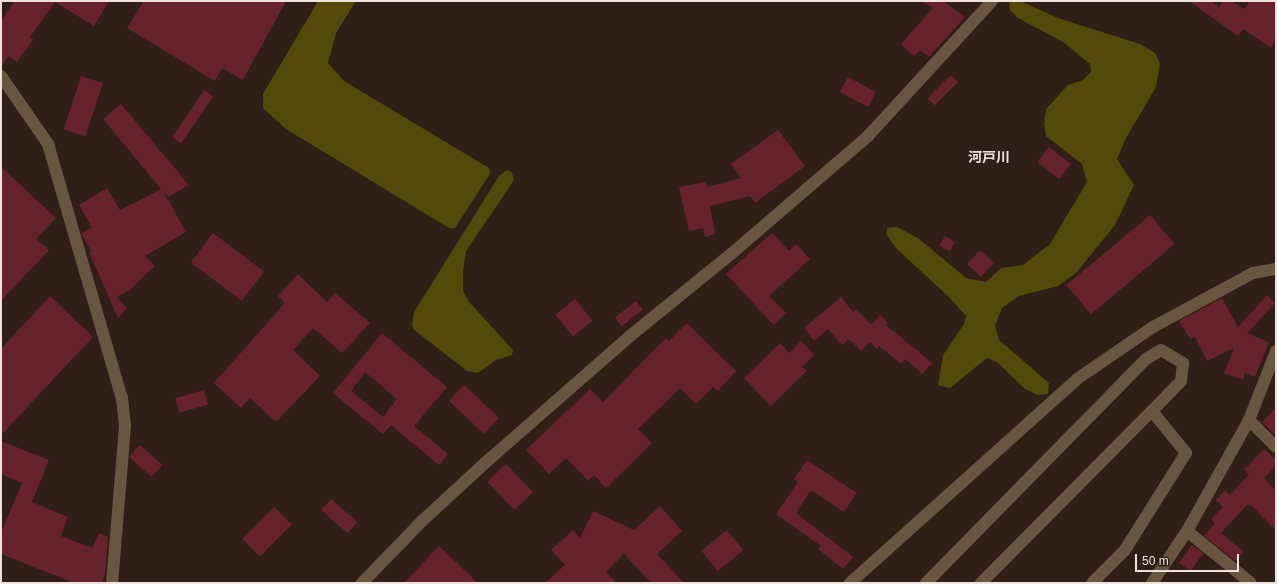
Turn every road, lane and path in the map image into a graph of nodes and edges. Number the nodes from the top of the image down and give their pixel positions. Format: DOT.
graph roads {
  1 [pos="992,1"];
  2 [pos="1,76"];
  3 [pos="1276,269"];
  4 [pos="1276,351"];
  5 [pos="1152,411"];
  6 [pos="1249,420"];
  7 [pos="1276,447"];
  8 [pos="1186,531"];
  9 [pos="112,583"];
  10 [pos="362,583"];
  11 [pos="850,583"];
  12 [pos="926,583"];
  13 [pos="981,583"];
  14 [pos="1092,583"];
  15 [pos="1152,583"];
  16 [pos="1251,583"];
  1 -- 10 [label="street"];
  2 -- 9 [label="street"];
  3 -- 11 [label="street"];
  4 -- 6 [label="street"];
  5 -- 12 [label="street"];
  5 -- 13 [label="street"];
  5 -- 14 [label="street"];
  6 -- 7 [label="street"];
  6 -- 8 [label="street"];
  8 -- 15 [label="street"];
  8 -- 16 [label="street"];
}
